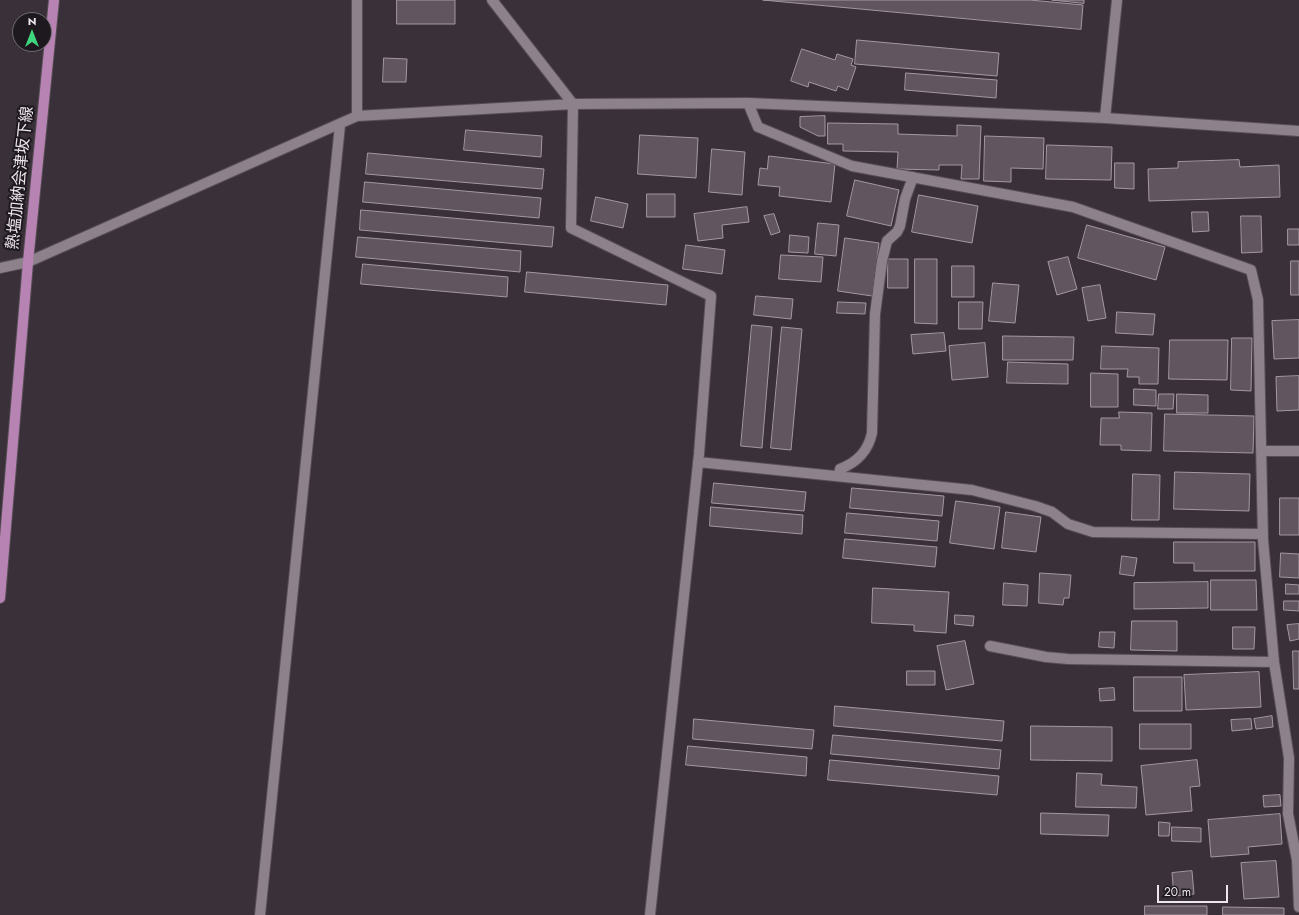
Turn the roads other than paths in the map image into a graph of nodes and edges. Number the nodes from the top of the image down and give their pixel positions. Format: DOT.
graph roads {
  1 [pos="54,0"];
  2 [pos="357,0"];
  3 [pos="492,0"];
  4 [pos="1117,0"];
  5 [pos="573,104"];
  6 [pos="748,104"];
  7 [pos="357,116"];
  8 [pos="1105,118"];
  9 [pos="340,125"];
  10 [pos="1299,131"];
  11 [pos="913,177"];
  12 [pos="28,262"];
  13 [pos="0,268"];
  14 [pos="1262,451"];
  15 [pos="1299,452"];
  16 [pos="698,462"];
  17 [pos="839,476"];
  18 [pos="1263,534"];
  19 [pos="0,598"];
  20 [pos="990,646"];
  21 [pos="1274,662"];
  22 [pos="1299,907"];
  23 [pos="260,915"];
  24 [pos="650,915"];
  1 -- 12 [label="main road, 熱塩加納会津坂下線"];
  2 -- 7 [label="street"];
  3 -- 5 [label="street"];
  4 -- 8 [label="street"];
  5 -- 6 [label="street"];
  5 -- 7 [label="street"];
  5 -- 16 [label="street"];
  6 -- 8 [label="street"];
  6 -- 11 [label="street"];
  7 -- 9 [label="street"];
  8 -- 10 [label="street"];
  9 -- 12 [label="street"];
  9 -- 23 [label="street"];
  11 -- 14 [label="street"];
  11 -- 17 [label="street"];
  12 -- 13 [label="street"];
  12 -- 19 [label="main road, 熱塩加納会津坂下線"];
  14 -- 15 [label="street"];
  14 -- 18 [label="street"];
  16 -- 17 [label="street"];
  16 -- 24 [label="street"];
  17 -- 18 [label="street"];
  18 -- 21 [label="street"];
  20 -- 21 [label="street"];
  21 -- 22 [label="street"];
}
